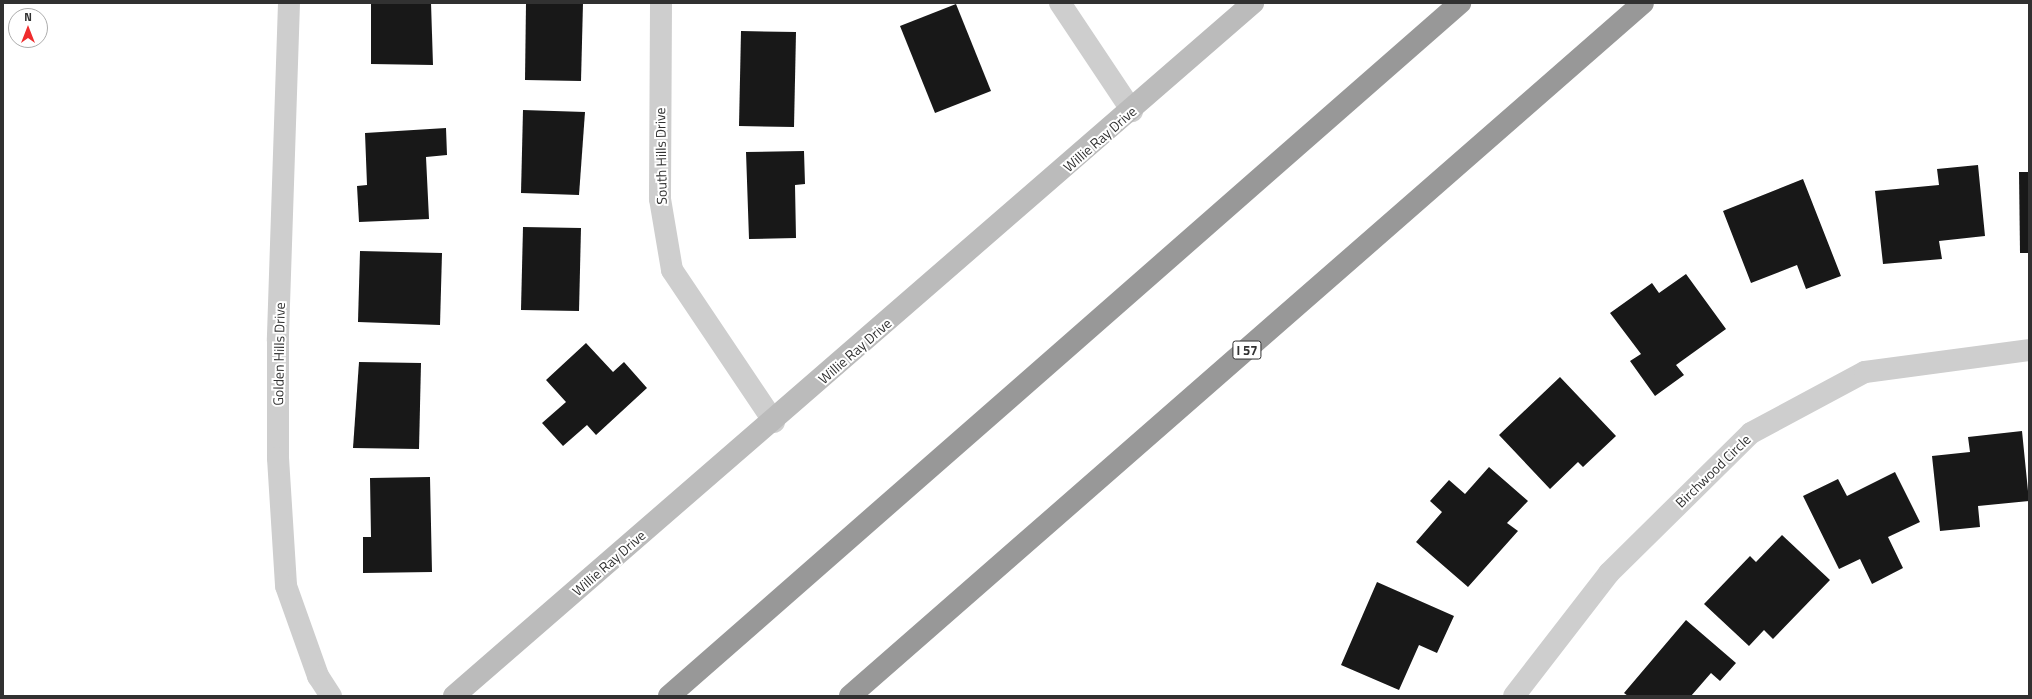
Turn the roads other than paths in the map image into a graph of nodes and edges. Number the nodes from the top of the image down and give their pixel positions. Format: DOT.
graph roads {
  1 [pos="289,3"];
  2 [pos="662,3"];
  3 [pos="1060,3"];
  4 [pos="1253,3"];
  5 [pos="1460,3"];
  6 [pos="1643,3"];
  7 [pos="1132,111"];
  8 [pos="2029,350"];
  9 [pos="774,422"];
  10 [pos="331,696"];
  11 [pos="454,696"];
  12 [pos="669,696"];
  13 [pos="850,696"];
  14 [pos="1514,696"];
  1 -- 10 [label="street, Golden Hills Drive"];
  2 -- 9 [label="street, South Hills Drive"];
  3 -- 7 [label="street"];
  4 -- 7 [label="street, Willie Ray Drive"];
  5 -- 12 [label="highway"];
  6 -- 13 [label="highway, I 57"];
  7 -- 9 [label="street, Willie Ray Drive"];
  8 -- 14 [label="street, Birchwood Circle"];
  9 -- 11 [label="street, Willie Ray Drive"];
}
